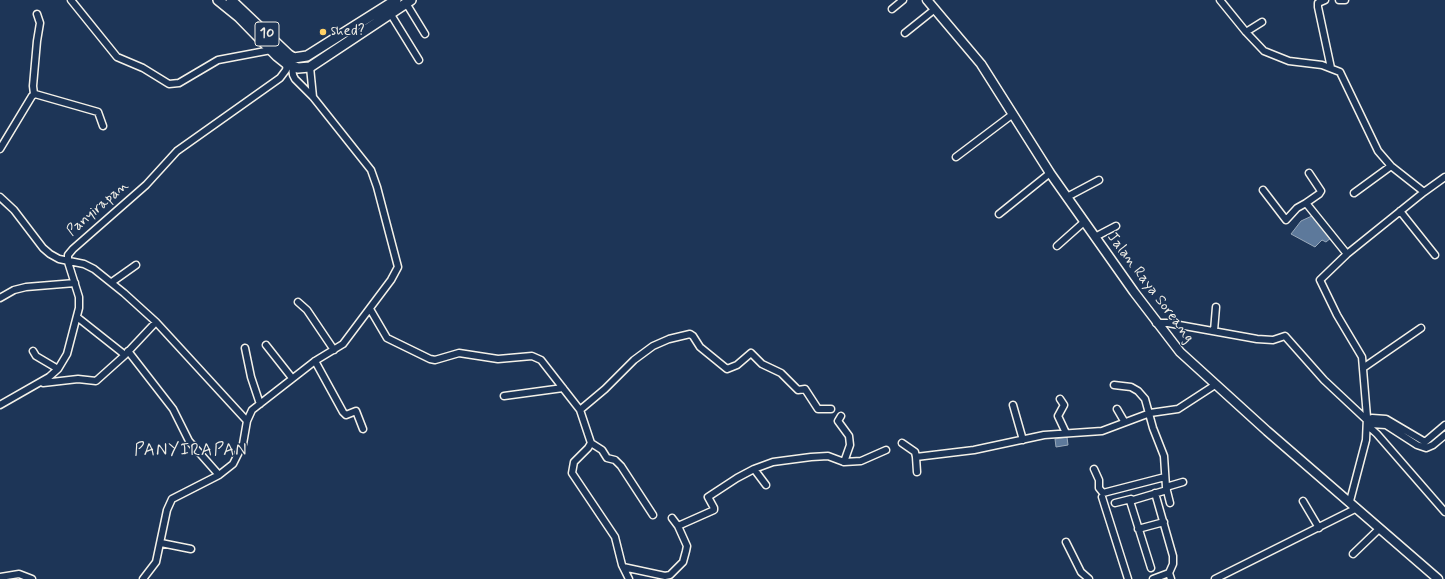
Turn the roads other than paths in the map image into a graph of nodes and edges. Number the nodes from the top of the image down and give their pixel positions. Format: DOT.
graph roads {
  1 [pos="72,0"];
  2 [pos="218,0"];
  3 [pos="230,0"];
  4 [pos="239,0"];
  5 [pos="396,0"];
  6 [pos="904,0"];
  7 [pos="927,0"];
  8 [pos="1220,0"];
  9 [pos="1325,0"];
  10 [pos="1339,0"];
  11 [pos="1345,0"];
  12 [pos="408,2"];
  13 [pos="1317,2"];
  14 [pos="892,9"];
  15 [pos="935,9"];
  16 [pos="37,14"];
  17 [pos="242,14"];
  18 [pos="390,14"];
  19 [pos="1262,22"];
  20 [pos="1246,32"];
  21 [pos="905,33"];
  22 [pos="425,34"];
  23 [pos="271,50"];
  24 [pos="419,60"];
  25 [pos="290,65"];
  26 [pos="310,67"];
  27 [pos="1331,68"];
  28 [pos="34,94"];
  29 [pos="313,97"];
  30 [pos="1013,114"];
  31 [pos="103,126"];
  32 [pos="0,149"];
  33 [pos="956,157"];
  34 [pos="1391,166"];
  35 [pos="1050,173"];
  36 [pos="1309,173"];
  37 [pos="1445,177"];
  38 [pos="1099,180"];
  39 [pos="1264,190"];
  40 [pos="1424,192"];
  41 [pos="1354,194"];
  42 [pos="1067,196"];
  43 [pos="0,197"];
  44 [pos="1306,203"];
  45 [pos="1400,211"];
  46 [pos="999,214"];
  47 [pos="1084,222"];
  48 [pos="1116,226"];
  49 [pos="1095,237"];
  50 [pos="1057,246"];
  51 [pos="1347,254"];
  52 [pos="1435,255"];
  53 [pos="68,262"];
  54 [pos="136,265"];
  55 [pos="112,282"];
  56 [pos="74,283"];
  57 [pos="0,298"];
  58 [pos="298,302"];
  59 [pos="1216,307"];
  60 [pos="370,309"];
  61 [pos="77,318"];
  62 [pos="156,322"];
  63 [pos="1156,323"];
  64 [pos="1421,328"];
  65 [pos="1214,331"];
  66 [pos="266,345"];
  67 [pos="245,348"];
  68 [pos="334,350"];
  69 [pos="33,351"];
  70 [pos="126,353"];
  71 [pos="315,361"];
  72 [pos="58,368"];
  73 [pos="1363,368"];
  74 [pos="292,378"];
  75 [pos="40,383"];
  76 [pos="1114,385"];
  77 [pos="1215,385"];
  78 [pos="563,388"];
  79 [pos="504,396"];
  80 [pos="1060,399"];
  81 [pos="260,404"];
  82 [pos="0,405"];
  83 [pos="1013,405"];
  84 [pos="1117,408"];
  85 [pos="831,409"];
  86 [pos="580,410"];
  87 [pos="1150,412"];
  88 [pos="842,416"];
  89 [pos="247,421"];
  90 [pos="1124,421"];
  91 [pos="1367,423"];
  92 [pos="1445,426"];
  93 [pos="363,429"];
  94 [pos="1066,433"];
  95 [pos="1445,435"];
  96 [pos="1023,440"];
  97 [pos="591,443"];
  98 [pos="902,444"];
  99 [pos="886,450"];
  100 [pos="916,457"];
  101 [pos="844,462"];
  102 [pos="754,469"];
  103 [pos="1094,469"];
  104 [pos="917,472"];
  105 [pos="219,475"];
  106 [pos="1165,477"];
  107 [pos="1183,482"];
  108 [pos="766,485"];
  109 [pos="1167,488"];
  110 [pos="1155,493"];
  111 [pos="1102,497"];
  112 [pos="1131,499"];
  113 [pos="1303,501"];
  114 [pos="1350,501"];
  115 [pos="1115,503"];
  116 [pos="1170,503"];
  117 [pos="1357,508"];
  118 [pos="1445,512"];
  119 [pos="653,515"];
  120 [pos="672,518"];
  121 [pos="1164,522"];
  122 [pos="678,526"];
  123 [pos="1319,528"];
  124 [pos="1380,528"];
  125 [pos="1138,529"];
  126 [pos="1066,542"];
  127 [pos="162,543"];
  128 [pos="191,548"];
  129 [pos="1353,554"];
  130 [pos="623,568"];
  131 [pos="1150,568"];
  132 [pos="1170,576"];
  133 [pos="0,577"];
  134 [pos="1218,578"];
  135 [pos="31,579"];
  136 [pos="143,579"];
  137 [pos="629,579"];
  138 [pos="1089,579"];
  139 [pos="1128,579"];
  140 [pos="1153,579"];
  141 [pos="1438,579"];
  1 -- 23 [label="street"];
  2 -- 17 [label="highway, 10"];
  3 -- 17 [label="highway, 10"];
  4 -- 17 [label="street"];
  5 -- 17 [label="highway, 10"];
  6 -- 14 [label="street"];
  7 -- 15 [label="main road, Jalan Raya Soreang"];
  8 -- 20 [label="street"];
  9 -- 13 [label="street"];
  10 -- 11 [label="street"];
  12 -- 18 [label="highway"];
  12 -- 22 [label="street"];
  13 -- 27 [label="street"];
  15 -- 21 [label="street"];
  15 -- 30 [label="main road, Jalan Raya Soreang"];
  16 -- 28 [label="street"];
  17 -- 23 [label="highway, 10"];
  18 -- 24 [label="street"];
  18 -- 26 [label="highway"];
  19 -- 20 [label="street"];
  20 -- 27 [label="street"];
  23 -- 25 [label="highway, 10"];
  25 -- 26 [label="highway"];
  25 -- 29 [label="street"];
  25 -- 53 [label="street, Panyirapan"];
  26 -- 29 [label="street"];
  27 -- 34 [label="street"];
  28 -- 31 [label="street"];
  28 -- 32 [label="street"];
  29 -- 60 [label="street"];
  30 -- 33 [label="street"];
  30 -- 35 [label="main road, Jalan Raya Soreang"];
  34 -- 40 [label="street"];
  34 -- 41 [label="street"];
  35 -- 42 [label="main road, Jalan Raya Soreang"];
  35 -- 46 [label="street"];
  36 -- 44 [label="street"];
  37 -- 40 [label="street"];
  38 -- 42 [label="street"];
  39 -- 44 [label="street"];
  40 -- 45 [label="street"];
  42 -- 47 [label="main road, Jalan Raya Soreang"];
  43 -- 53 [label="street"];
  44 -- 51 [label="street"];
  45 -- 51 [label="street"];
  45 -- 52 [label="street"];
  47 -- 49 [label="main road, Jalan Raya Soreang"];
  47 -- 50 [label="street"];
  48 -- 49 [label="street"];
  49 -- 63 [label="main road, Jalan Raya Soreang"];
  51 -- 73 [label="street"];
  53 -- 55 [label="street"];
  53 -- 56 [label="street, Panyirapan"];
  54 -- 55 [label="street"];
  55 -- 62 [label="street"];
  56 -- 57 [label="street"];
  56 -- 61 [label="street, Panyirapan"];
  58 -- 68 [label="street"];
  59 -- 65 [label="street"];
  60 -- 68 [label="street"];
  60 -- 78 [label="street"];
  61 -- 70 [label="street"];
  61 -- 72 [label="street, Panyirapan"];
  62 -- 70 [label="street"];
  62 -- 89 [label="street"];
  63 -- 65 [label="street"];
  63 -- 77 [label="main road, Jalan Raya Soreang"];
  64 -- 73 [label="street"];
  65 -- 91 [label="street"];
  66 -- 74 [label="street"];
  67 -- 81 [label="street"];
  68 -- 71 [label="street"];
  69 -- 72 [label="street"];
  70 -- 75 [label="street"];
  70 -- 105 [label="street"];
  71 -- 74 [label="street"];
  71 -- 93 [label="street"];
  72 -- 75 [label="street, Panyirapan"];
  73 -- 91 [label="street"];
  74 -- 81 [label="street"];
  75 -- 82 [label="street, Panyirapan"];
  76 -- 87 [label="street"];
  77 -- 87 [label="street"];
  77 -- 114 [label="main road, Jalan Raya Soreang"];
  78 -- 79 [label="street"];
  78 -- 86 [label="street"];
  80 -- 94 [label="street"];
  81 -- 89 [label="street"];
  83 -- 96 [label="street"];
  84 -- 90 [label="street"];
  85 -- 86 [label="street"];
  86 -- 97 [label="street"];
  87 -- 90 [label="street"];
  87 -- 106 [label="street"];
  88 -- 101 [label="street"];
  89 -- 105 [label="street"];
  90 -- 94 [label="street"];
  91 -- 92 [label="street"];
  91 -- 95 [label="street"];
  91 -- 114 [label="street"];
  91 -- 118 [label="street"];
  94 -- 96 [label="street"];
  96 -- 100 [label="street"];
  97 -- 119 [label="street"];
  97 -- 130 [label="street"];
  98 -- 100 [label="street"];
  99 -- 101 [label="street"];
  100 -- 104 [label="street"];
  101 -- 102 [label="street"];
  102 -- 108 [label="street"];
  102 -- 122 [label="street"];
  103 -- 106 [label="street"];
  105 -- 127 [label="street"];
  106 -- 109 [label="street"];
  107 -- 109 [label="street"];
  109 -- 110 [label="street"];
  109 -- 116 [label="street"];
  110 -- 112 [label="street"];
  110 -- 121 [label="street"];
  111 -- 139 [label="street"];
  112 -- 115 [label="street"];
  112 -- 125 [label="street"];
  113 -- 123 [label="street"];
  114 -- 117 [label="main road, Jalan Raya Soreang"];
  117 -- 123 [label="street"];
  117 -- 124 [label="main road, Jalan Raya Soreang"];
  120 -- 122 [label="street"];
  121 -- 125 [label="street"];
  121 -- 132 [label="street"];
  122 -- 130 [label="street"];
  123 -- 134 [label="street"];
  124 -- 129 [label="street"];
  124 -- 141 [label="main road, Jalan Raya Soreang"];
  125 -- 131 [label="street"];
  126 -- 138 [label="street"];
  127 -- 128 [label="street"];
  127 -- 136 [label="street"];
  130 -- 137 [label="street"];
  132 -- 140 [label="street"];
  133 -- 135 [label="street"];
}
